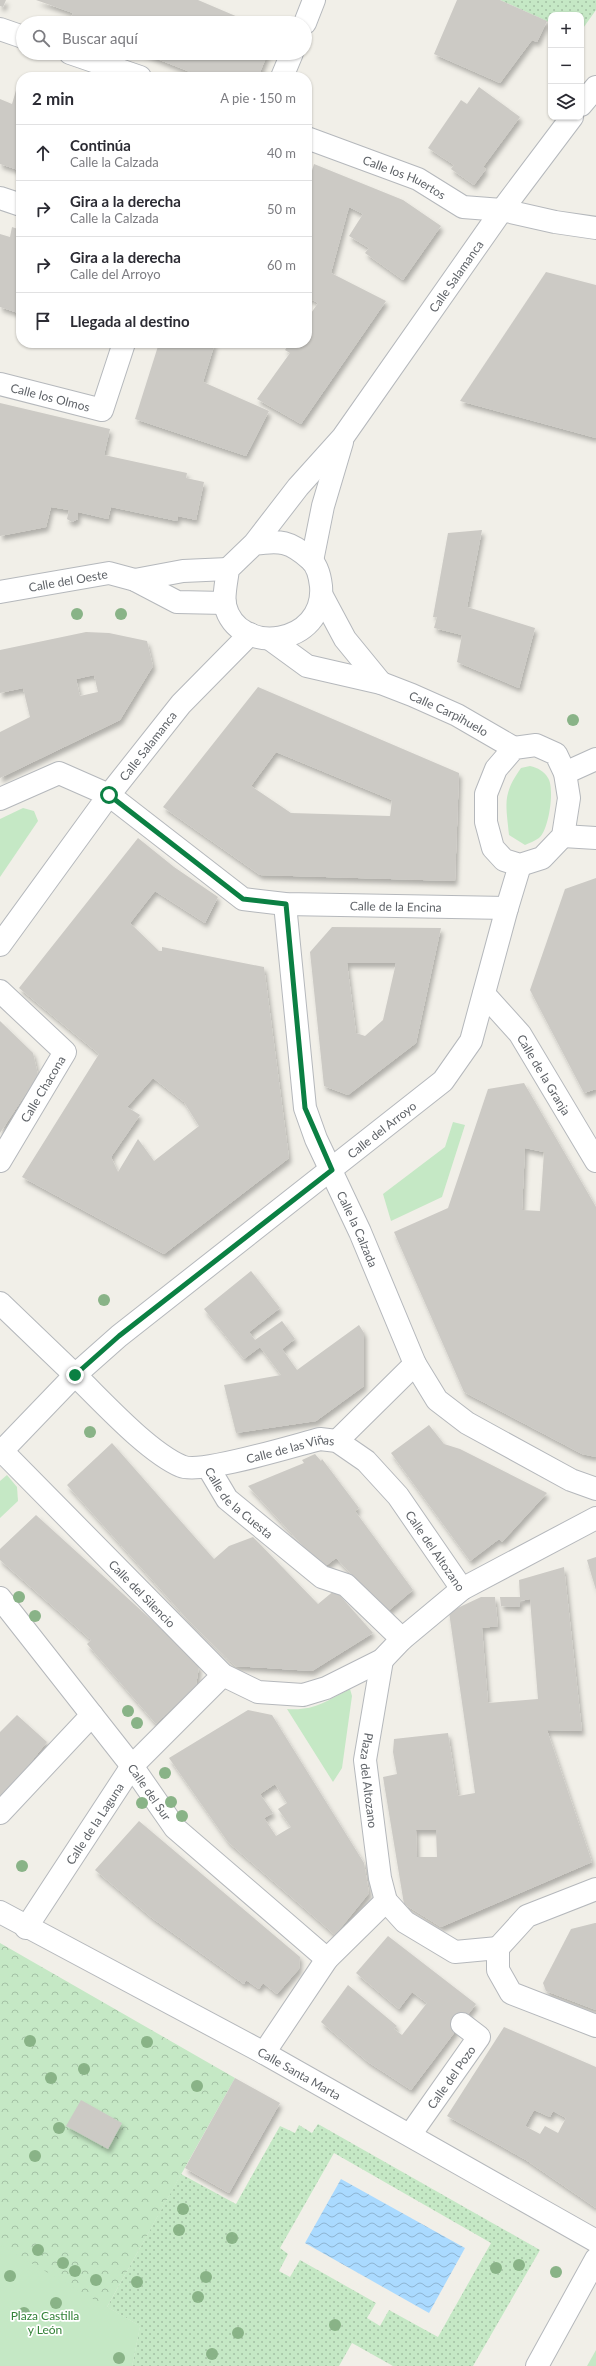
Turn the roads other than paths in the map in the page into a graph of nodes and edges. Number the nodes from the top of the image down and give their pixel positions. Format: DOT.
graph roads {
  1 [pos="314,0"];
  2 [pos="307,16"];
  3 [pos="0,29"];
  4 [pos="16,35"];
  5 [pos="90,60"];
  6 [pos="289,60"];
  7 [pos="125,72"];
  8 [pos="284,72"];
  9 [pos="596,87"];
  10 [pos="584,101"];
  11 [pos="570,120"];
  12 [pos="312,140"];
  13 [pos="0,198"];
  14 [pos="16,203"];
  15 [pos="502,210"];
  16 [pos="596,228"];
  17 [pos="122,348"];
  18 [pos="0,384"];
  19 [pos="343,437"];
  20 [pos="254,544"];
  21 [pos="312,561"];
  22 [pos="228,569"];
  23 [pos="135,580"];
  24 [pos="0,592"];
  25 [pos="322,596"];
  26 [pos="225,603"];
  27 [pos="260,637"];
  28 [pos="381,683"];
  29 [pos="514,748"];
  30 [pos="596,759"];
  31 [pos="565,773"];
  32 [pos="109,795"];
  33 [pos="0,799"];
  34 [pos="563,836"];
  35 [pos="596,838"];
  36 [pos="520,865"];
  37 [pos="286,904"];
  38 [pos="507,908"];
  39 [pos="0,945"];
  40 [pos="0,991"];
  41 [pos="484,994"];
  42 [pos="0,1161"];
  43 [pos="596,1161"];
  44 [pos="332,1170"];
  45 [pos="0,1303"];
  46 [pos="415,1364"];
  47 [pos="75,1375"];
  48 [pos="337,1441"];
  49 [pos="1,1452"];
  50 [pos="208,1467"];
  51 [pos="596,1489"];
  52 [pos="596,1518"];
  53 [pos="462,1589"];
  54 [pos="0,1598"];
  55 [pos="402,1639"];
  56 [pos="382,1660"];
  57 [pos="223,1675"];
  58 [pos="92,1715"];
  59 [pos="132,1766"];
  60 [pos="0,1813"];
  61 [pos="596,1889"];
  62 [pos="386,1901"];
  63 [pos="0,1912"];
  64 [pos="26,1928"];
  65 [pos="498,1948"];
  66 [pos="327,1959"];
  67 [pos="462,2024"];
  68 [pos="596,2026"];
  69 [pos="264,2053"];
  70 [pos="410,2135"];
  71 [pos="596,2241"];
  72 [pos="596,2259"];
  73 [pos="537,2366"];
  1 -- 2 [label="street"];
  3 -- 4 [label="street"];
  5 -- 7 [label="street"];
  6 -- 8 [label="street"];
  9 -- 10 [label="street"];
  11 -- 15 [label="street, Calle Salamanca"];
  12 -- 15 [label="street, Calle los Huertos"];
  13 -- 14 [label="street"];
  15 -- 16 [label="street, Calle los Huertos"];
  15 -- 19 [label="street, Calle Salamanca"];
  17 -- 18 [label="street, Calle los Olmos"];
  19 -- 20 [label="street, Calle Salamanca"];
  19 -- 21 [label="street, Calle Salamanca"];
  20 -- 21 [label="street"];
  20 -- 22 [label="street"];
  21 -- 25 [label="street"];
  22 -- 23 [label="street, Calle del Oeste"];
  22 -- 26 [label="street"];
  23 -- 24 [label="street, Calle del Oeste"];
  23 -- 26 [label="street, Calle del Oeste"];
  25 -- 27 [label="street"];
  25 -- 28 [label="street, Calle Carpihuelo"];
  26 -- 27 [label="street"];
  27 -- 28 [label="street, Calle Carpihuelo"];
  27 -- 32 [label="street, Calle Salamanca"];
  28 -- 29 [label="street, Calle Carpihuelo"];
  29 -- 31 [label="street"];
  29 -- 36 [label="street"];
  30 -- 31 [label="street"];
  31 -- 34 [label="street"];
  32 -- 33 [label="street"];
  32 -- 37 [label="street"];
  32 -- 39 [label="street, Calle Salamanca"];
  34 -- 35 [label="street"];
  34 -- 36 [label="street"];
  36 -- 38 [label="street, Calle del Arroyo"];
  37 -- 38 [label="street, Calle de la Encina"];
  37 -- 44 [label="street, Calle la Calzada"];
  38 -- 41 [label="street, Calle del Arroyo"];
  40 -- 42 [label="street, Calle Chacona"];
  41 -- 43 [label="street, Calle de la Granja"];
  41 -- 44 [label="street, Calle del Arroyo"];
  44 -- 46 [label="street, Calle la Calzada"];
  44 -- 47 [label="street, Calle del Arroyo"];
  45 -- 47 [label="street, Calle de la Cuesta"];
  46 -- 48 [label="street, Calle de las Viñas"];
  46 -- 51 [label="street, Calle la Calzada"];
  47 -- 49 [label="street, Calle del Arroyo"];
  47 -- 50 [label="street, Calle de la Cuesta"];
  48 -- 50 [label="street, Calle de las Viñas"];
  48 -- 53 [label="street, Calle del Altozano"];
  49 -- 57 [label="street, Calle del Silencio"];
  50 -- 55 [label="street, Calle de la Cuesta"];
  52 -- 53 [label="street, Calle del Altozano"];
  53 -- 55 [label="street"];
  54 -- 58 [label="street, Calle del Sur"];
  55 -- 56 [label="street"];
  56 -- 57 [label="street, Calle del Silencio"];
  56 -- 62 [label="street, Plaza del Altozano"];
  57 -- 59 [label="street, Calle de la Laguna"];
  58 -- 59 [label="street, Calle del Sur"];
  58 -- 60 [label="street"];
  59 -- 64 [label="street, Calle de la Laguna"];
  59 -- 66 [label="street, Calle del Sur"];
  61 -- 65 [label="street"];
  62 -- 65 [label="street"];
  62 -- 66 [label="street"];
  63 -- 64 [label="street, Calle Santa Marta"];
  64 -- 69 [label="street, Calle Santa Marta"];
  65 -- 68 [label="street"];
  66 -- 69 [label="street"];
  67 -- 70 [label="street, Calle del Pozo"];
  69 -- 70 [label="street, Calle Santa Marta"];
  70 -- 71 [label="street, Calle Santa Marta"];
  72 -- 73 [label="street"];
}
